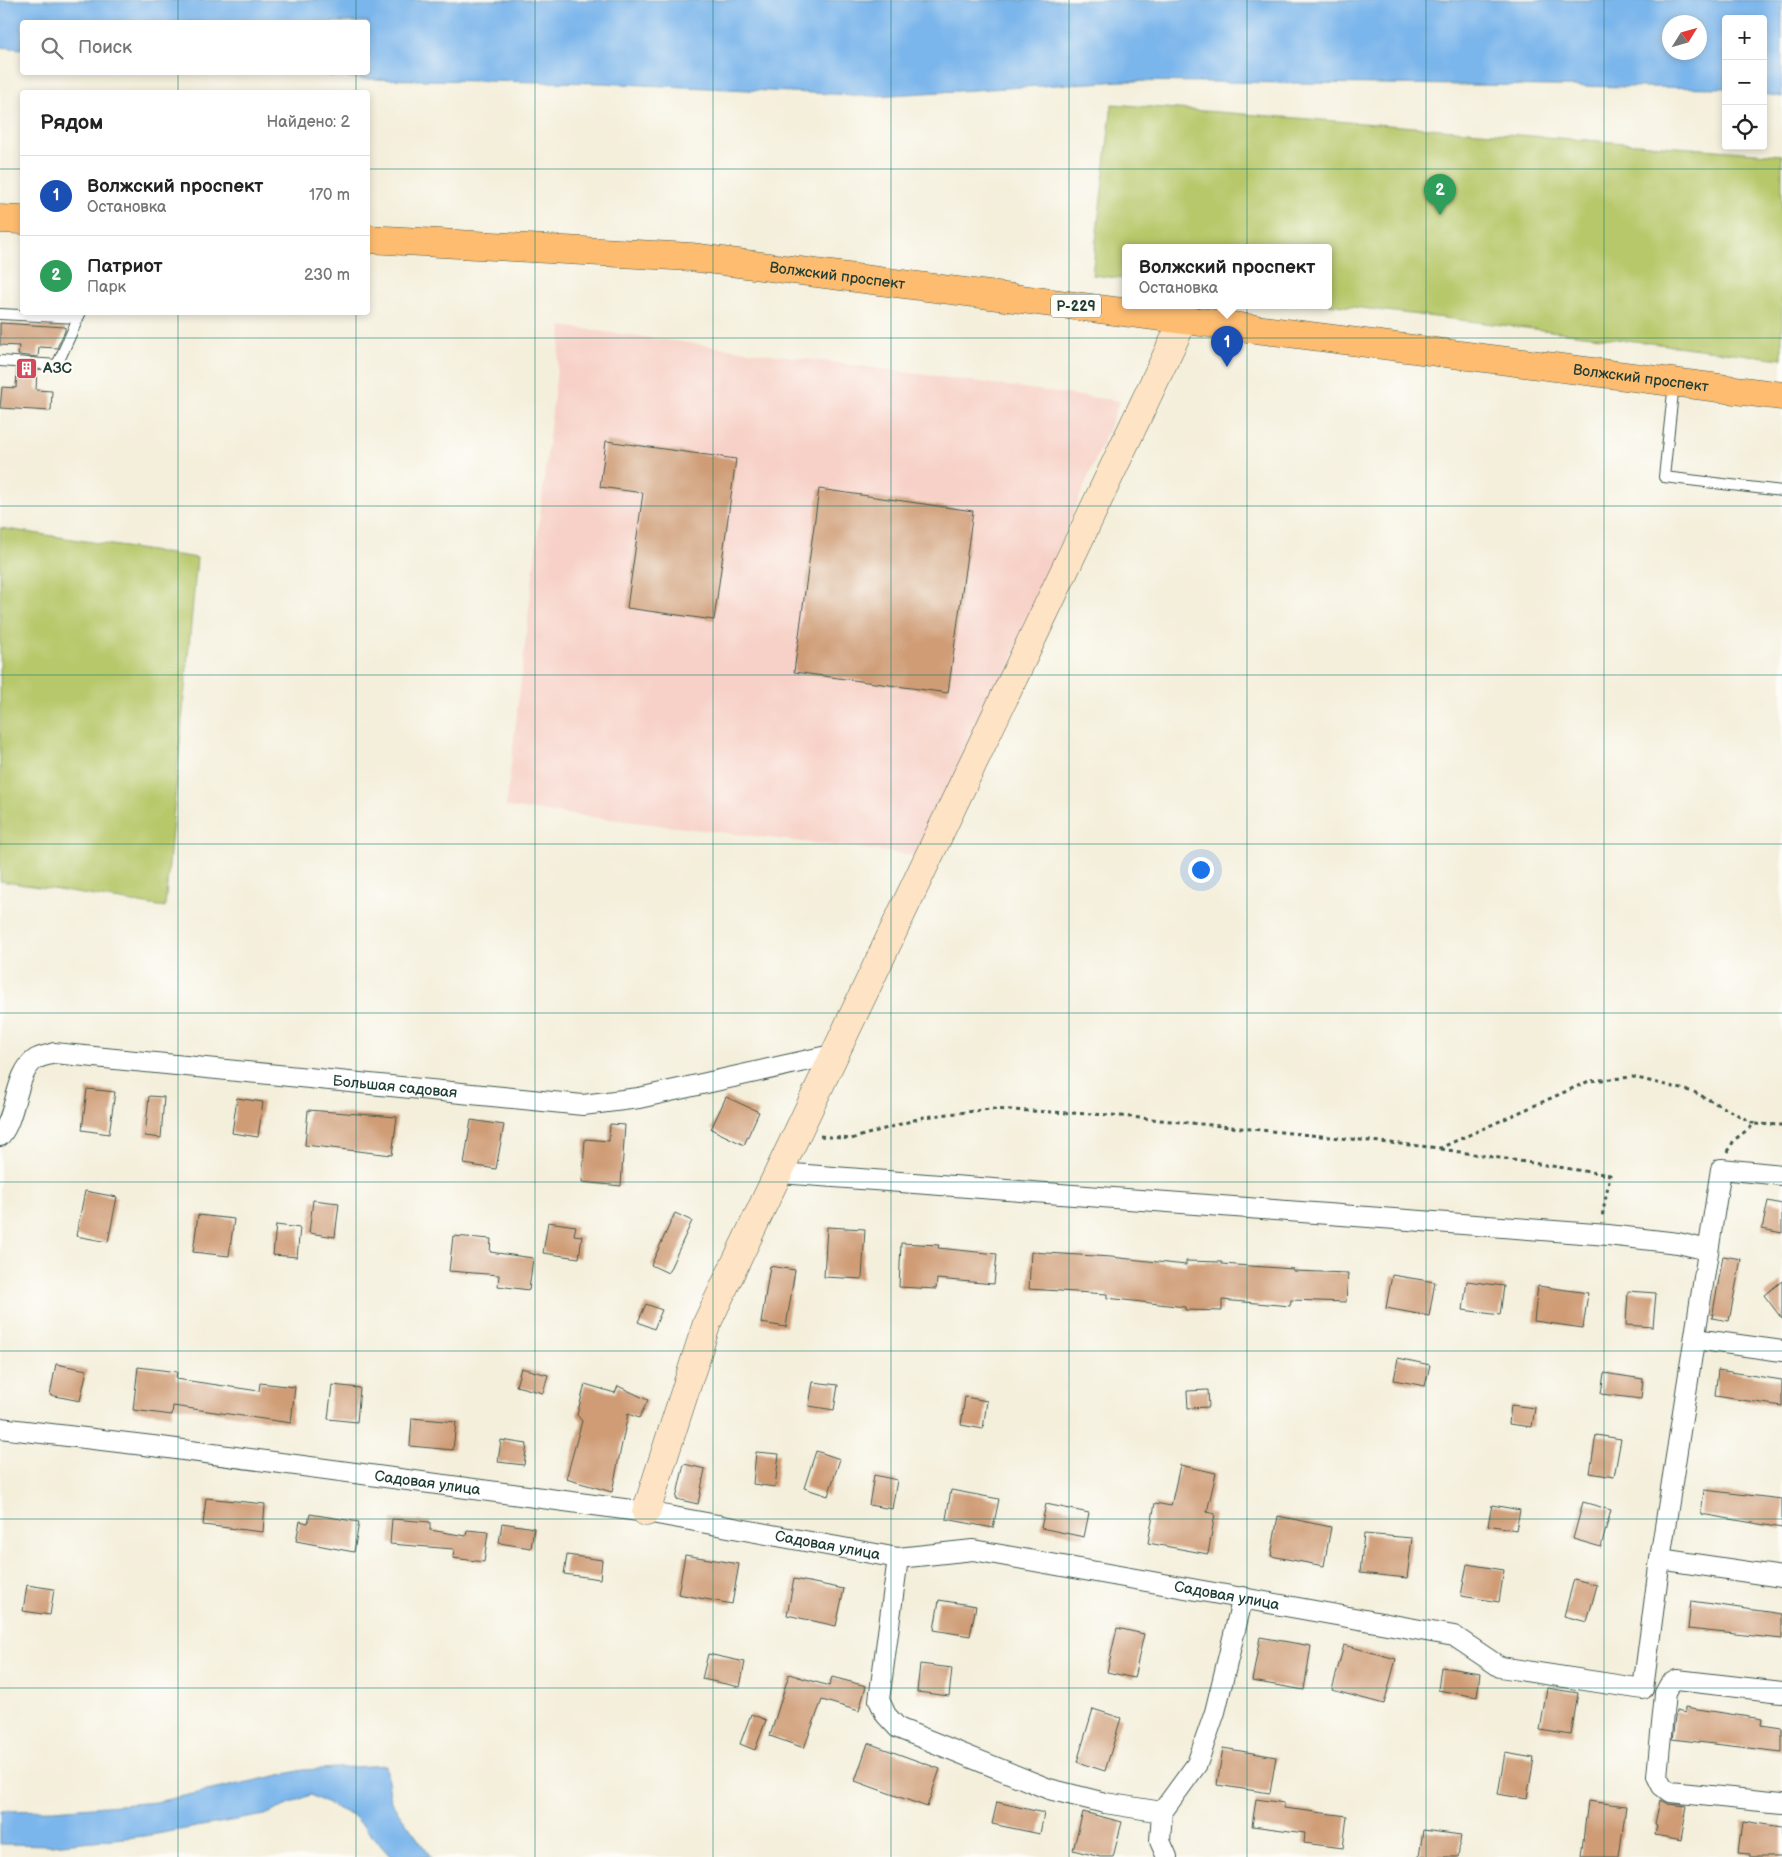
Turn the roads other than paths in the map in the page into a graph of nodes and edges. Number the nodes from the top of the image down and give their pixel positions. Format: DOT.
graph roads {
  1 [pos="0,219"];
  2 [pos="20,220"];
  3 [pos="370,239"];
  4 [pos="0,314"];
  5 [pos="20,314"];
  6 [pos="80,315"];
  7 [pos="1184,319"];
  8 [pos="0,361"];
  9 [pos="1674,382"];
  10 [pos="1782,396"];
  11 [pos="1782,492"];
  12 [pos="836,1054"];
  13 [pos="0,1136"];
  14 [pos="780,1173"];
  15 [pos="1782,1176"];
  16 [pos="1708,1250"];
  17 [pos="1695,1339"];
  18 [pos="1782,1351"];
  19 [pos="0,1428"];
  20 [pos="646,1512"];
  21 [pos="898,1558"];
  22 [pos="1660,1559"];
  23 [pos="1782,1577"];
  24 [pos="1244,1597"];
  25 [pos="1782,1692"];
  26 [pos="1782,1803"];
  27 [pos="1162,1812"];
  28 [pos="1167,1857"];
  1 -- 2 [label="main road"];
  3 -- 7 [label="main road, Волжский проспект / Р-229"];
  4 -- 5 [label="lane"];
  6 -- 8 [label="lane"];
  7 -- 9 [label="main road, Волжский проспект / Р-229"];
  7 -- 12 [label="street"];
  9 -- 10 [label="main road, Волжский проспект / Р-229"];
  9 -- 11 [label="lane"];
  12 -- 13 [label="street, Большая садовая"];
  12 -- 14 [label="street"];
  14 -- 16 [label="street"];
  14 -- 20 [label="street"];
  15 -- 16 [label="street"];
  16 -- 17 [label="street"];
  17 -- 18 [label="street"];
  17 -- 22 [label="street"];
  19 -- 20 [label="street, Садовая улица"];
  20 -- 21 [label="street, Садовая улица"];
  21 -- 24 [label="street, Садовая улица"];
  21 -- 27 [label="street"];
  22 -- 23 [label="street"];
  22 -- 24 [label="street, Садовая улица"];
  24 -- 27 [label="street"];
  25 -- 26 [label="street"];
  27 -- 28 [label="street"];
}
